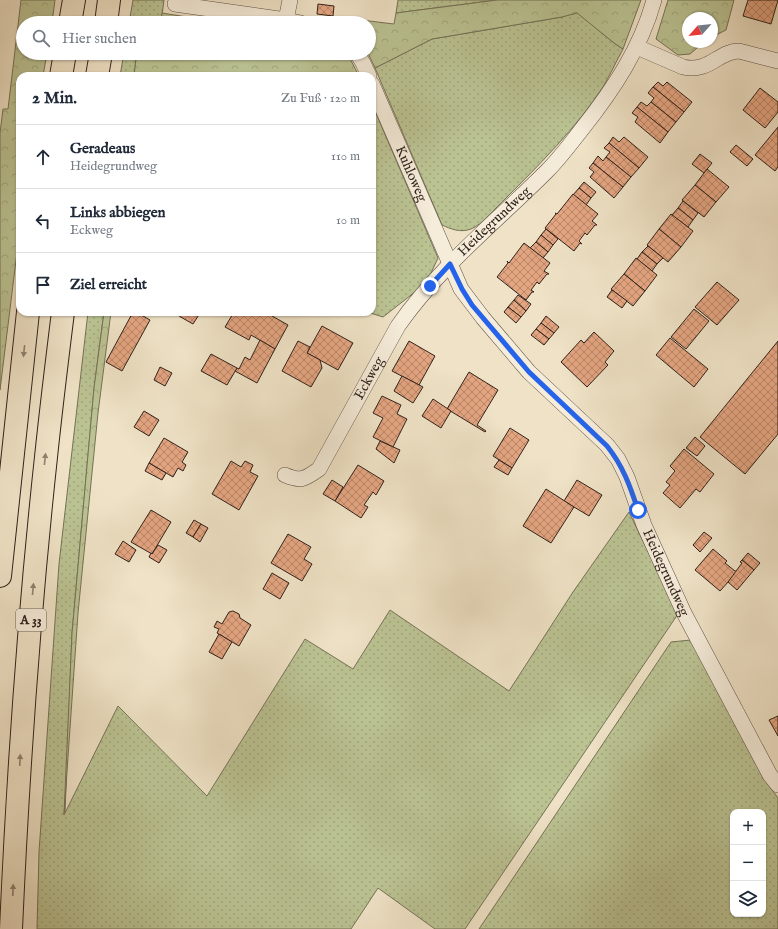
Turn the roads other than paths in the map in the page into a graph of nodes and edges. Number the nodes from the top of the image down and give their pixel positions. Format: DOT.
graph roads {
  1 [pos="74,0"];
  2 [pos="109,0"];
  3 [pos="290,0"];
  4 [pos="654,0"];
  5 [pos="175,4"];
  6 [pos="71,16"];
  7 [pos="107,16"];
  8 [pos="258,16"];
  9 [pos="287,16"];
  10 [pos="637,47"];
  11 [pos="64,60"];
  12 [pos="100,60"];
  13 [pos="361,60"];
  14 [pos="778,61"];
  15 [pos="63,72"];
  16 [pos="98,72"];
  17 [pos="367,72"];
  18 [pos="376,93"];
  19 [pos="450,264"];
  20 [pos="28,316"];
  21 [pos="63,316"];
  22 [pos="286,474"];
  23 [pos="0,576"];
  24 [pos="778,785"];
  25 [pos="11,929"];
  1 -- 6 [label="highway"];
  2 -- 7 [label="highway"];
  3 -- 9 [label="street"];
  4 -- 10 [label="street, Heidegrundweg"];
  5 -- 8 [label="street"];
  10 -- 14 [label="street"];
  10 -- 19 [label="street, Heidegrundweg"];
  11 -- 15 [label="highway"];
  12 -- 16 [label="highway"];
  13 -- 17 [label="street"];
  18 -- 19 [label="street, Kuhloweg"];
  19 -- 22 [label="street, Eckweg"];
  19 -- 24 [label="street, Heidegrundweg"];
  20 -- 23 [label="highway, one-way"];
  25 -- 21 [label="highway, A 33, one-way"];
}
